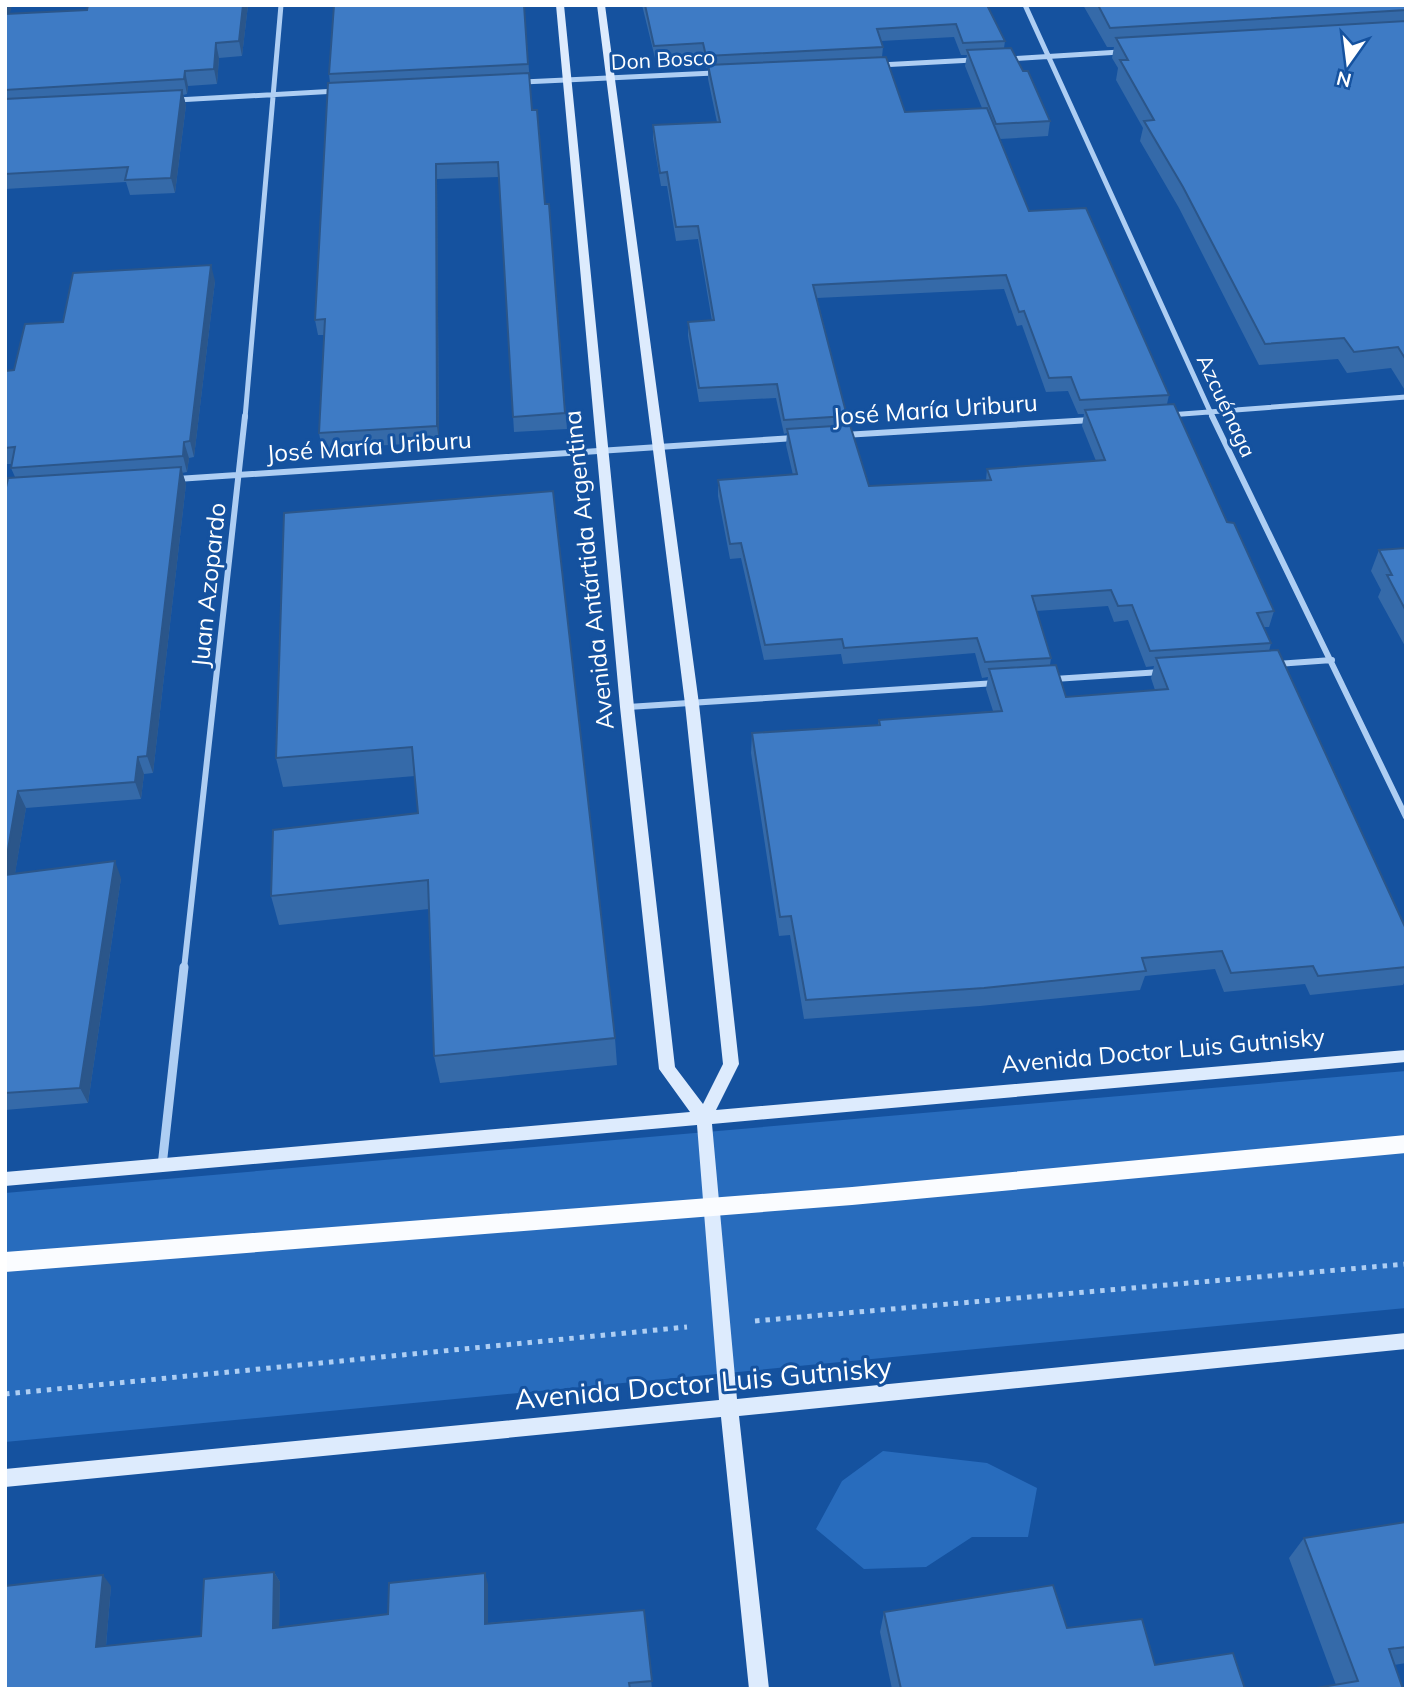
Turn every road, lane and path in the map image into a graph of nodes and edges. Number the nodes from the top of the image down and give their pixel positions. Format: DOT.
graph roads {
  1 [pos="281,5"];
  2 [pos="560,5"];
  3 [pos="601,5"];
  4 [pos="1025,5"];
  5 [pos="1132,52"];
  6 [pos="1050,57"];
  7 [pos="995,59"];
  8 [pos="981,60"];
  9 [pos="872,65"];
  10 [pos="721,73"];
  11 [pos="611,79"];
  12 [pos="568,80"];
  13 [pos="514,82"];
  14 [pos="339,91"];
  15 [pos="272,95"];
  16 [pos="165,100"];
  17 [pos="1406,397"];
  18 [pos="1210,412"];
  19 [pos="1155,415"];
  20 [pos="1100,419"];
  21 [pos="839,436"];
  22 [pos="797,438"];
  23 [pos="660,447"];
  24 [pos="602,451"];
  25 [pos="240,475"];
  26 [pos="171,480"];
  27 [pos="1332,660"];
  28 [pos="1264,665"];
  29 [pos="1167,671"];
  30 [pos="1043,680"];
  31 [pos="1002,682"];
  32 [pos="692,704"];
  33 [pos="627,707"];
  34 [pos="1406,817"];
  35 [pos="1406,1056"];
  36 [pos="704,1118"];
  37 [pos="1406,1144"];
  38 [pos="162,1167"];
  39 [pos="5,1179"];
  40 [pos="711,1206"];
  41 [pos="5,1262"];
  42 [pos="1406,1264"];
  43 [pos="720,1324"];
  44 [pos="1406,1341"];
  45 [pos="5,1394"];
  46 [pos="727,1407"];
  47 [pos="5,1478"];
  48 [pos="759,1689"];
  1 -- 15 [label="street, Juan Azopardo"];
  2 -- 12 [label="main road, Avenida Antártida Argentina"];
  3 -- 11 [label="main road"];
  4 -- 6 [label="street, Azcuénaga"];
  5 -- 6 [label="street"];
  6 -- 7 [label="street"];
  6 -- 18 [label="street, Azcuénaga"];
  8 -- 9 [label="street"];
  10 -- 11 [label="street, Don Bosco"];
  11 -- 12 [label="street, Don Bosco"];
  11 -- 23 [label="main road"];
  12 -- 13 [label="street, Don Bosco"];
  12 -- 24 [label="main road, Avenida Antártida Argentina"];
  14 -- 15 [label="street"];
  15 -- 16 [label="street"];
  15 -- 25 [label="street, Juan Azopardo"];
  17 -- 18 [label="street"];
  18 -- 19 [label="street"];
  18 -- 27 [label="street, Azcuénaga"];
  20 -- 21 [label="street, José María Uriburu"];
  22 -- 23 [label="street, José María Uriburu"];
  23 -- 24 [label="street, José María Uriburu"];
  23 -- 32 [label="main road"];
  24 -- 25 [label="street, José María Uriburu"];
  24 -- 33 [label="main road, Avenida Antártida Argentina"];
  25 -- 26 [label="street, José María Uriburu"];
  25 -- 38 [label="street, Juan Azopardo"];
  27 -- 28 [label="street"];
  27 -- 34 [label="street, Azcuénaga"];
  29 -- 30 [label="street"];
  31 -- 32 [label="street"];
  32 -- 33 [label="street"];
  32 -- 36 [label="main road"];
  33 -- 36 [label="main road, Avenida Antártida Argentina"];
  35 -- 36 [label="main road, Avenida Doctor Luis Gutnisky"];
  36 -- 38 [label="main road, Avenida Doctor Luis Gutnisky"];
  36 -- 40 [label="main road"];
  37 -- 40 [label="main road"];
  38 -- 39 [label="main road, Avenida Doctor Luis Gutnisky"];
  40 -- 41 [label="main road"];
  40 -- 43 [label="main road"];
  42 -- 43 [label="path"];
  43 -- 45 [label="path"];
  43 -- 46 [label="main road"];
  44 -- 46 [label="main road, Avenida Doctor Luis Gutnisky"];
  46 -- 47 [label="main road, Avenida Doctor Luis Gutnisky"];
  46 -- 48 [label="main road"];
}
